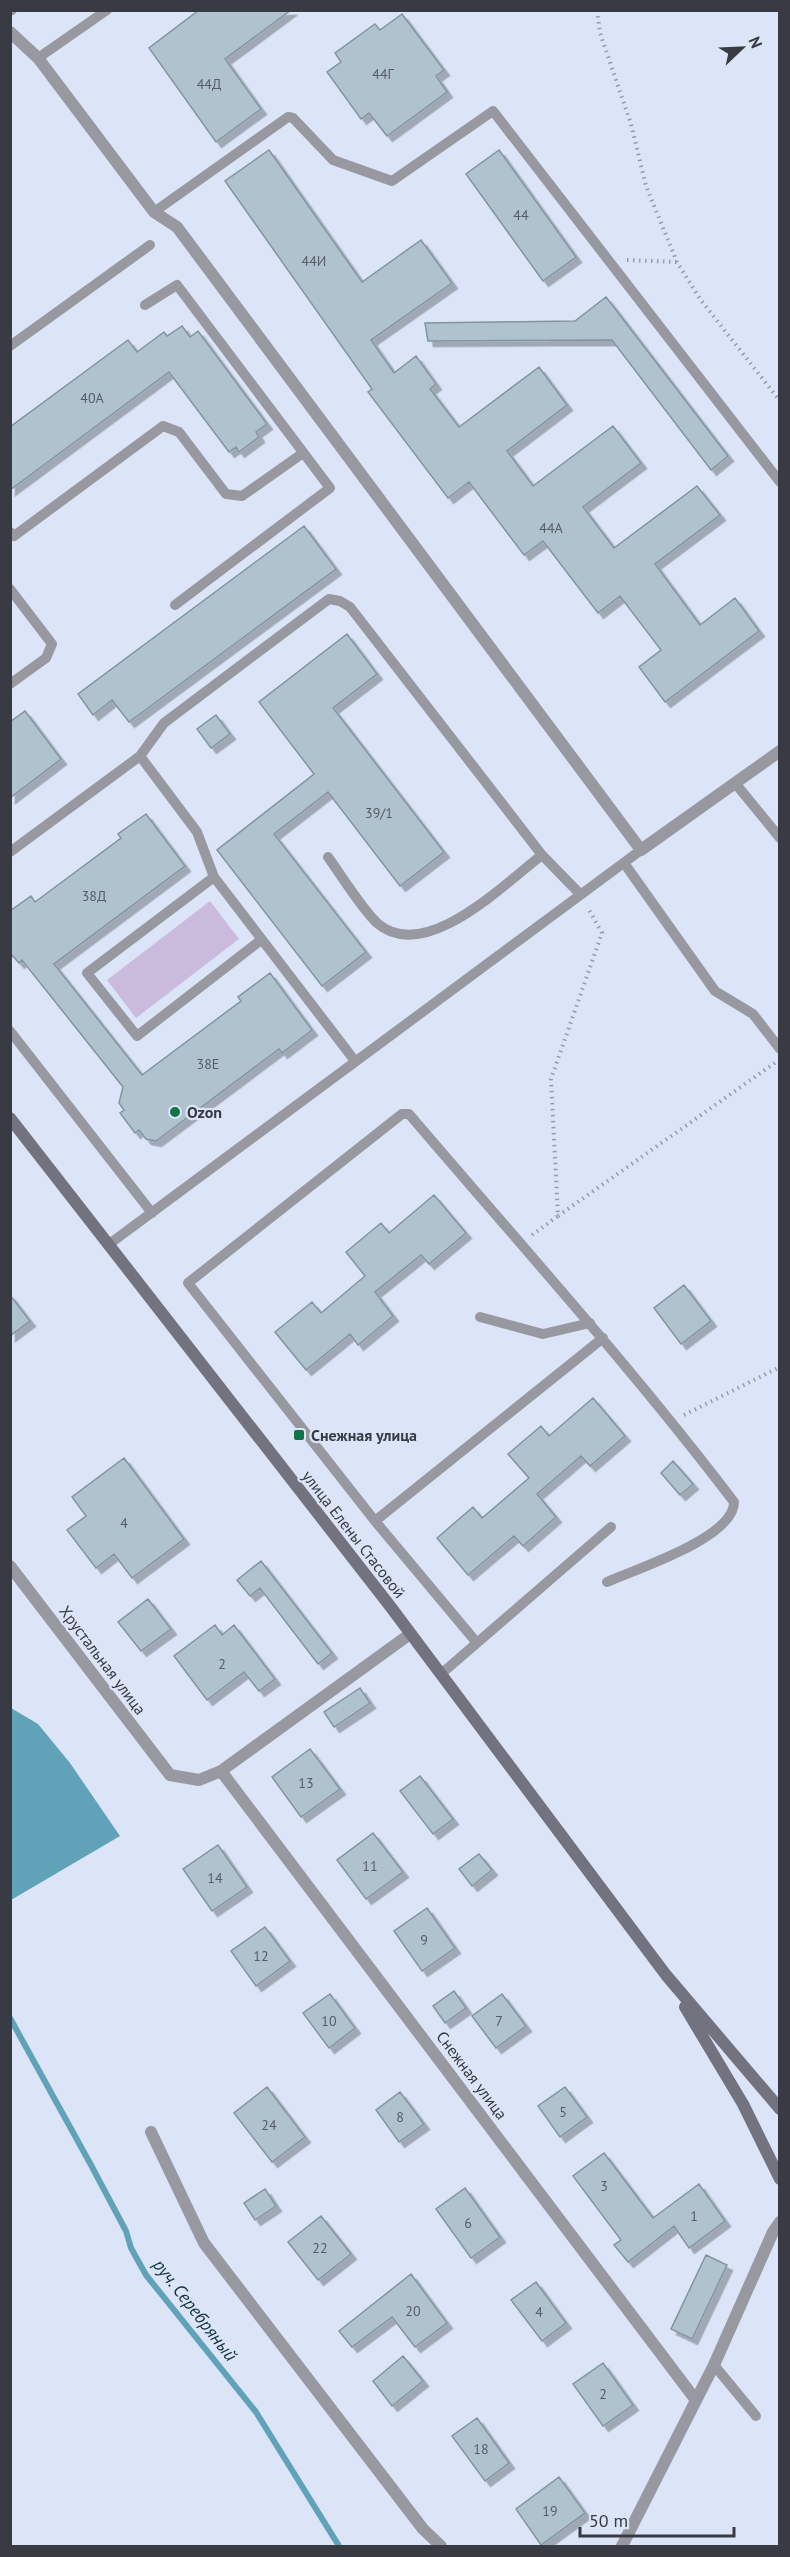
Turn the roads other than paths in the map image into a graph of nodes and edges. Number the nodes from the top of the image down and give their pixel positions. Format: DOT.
graph roads {
  1 [pos="106,10"];
  2 [pos="10,32"];
  3 [pos="38,58"];
  4 [pos="154,212"];
  5 [pos="150,245"];
  6 [pos="145,305"];
  7 [pos="10,346"];
  8 [pos="303,453"];
  9 [pos="780,482"];
  10 [pos="12,537"];
  11 [pos="10,589"];
  12 [pos="176,605"];
  13 [pos="10,684"];
  14 [pos="780,751"];
  15 [pos="140,756"];
  16 [pos="735,783"];
  17 [pos="780,838"];
  18 [pos="641,850"];
  19 [pos="10,852"];
  20 [pos="542,855"];
  21 [pos="328,857"];
  22 [pos="624,863"];
  23 [pos="214,877"];
  24 [pos="580,894"];
  25 [pos="261,940"];
  26 [pos="10,1031"];
  27 [pos="780,1049"];
  28 [pos="355,1061"];
  29 [pos="10,1118"];
  30 [pos="152,1213"];
  31 [pos="108,1245"];
  32 [pos="480,1317"];
  33 [pos="590,1323"];
  34 [pos="603,1338"];
  35 [pos="375,1521"];
  36 [pos="611,1527"];
  37 [pos="10,1566"];
  38 [pos="607,1582"];
  39 [pos="410,1634"];
  40 [pos="477,1643"];
  41 [pos="441,1674"];
  42 [pos="222,1771"];
  43 [pos="666,1975"];
  44 [pos="780,2109"];
  45 [pos="151,2132"];
  46 [pos="780,2179"];
  47 [pos="780,2222"];
  48 [pos="714,2366"];
  49 [pos="695,2399"];
  50 [pos="756,2416"];
  51 [pos="441,2547"];
  52 [pos="622,2547"];
  1 -- 3 [label="lane"];
  2 -- 3 [label="street"];
  3 -- 4 [label="street"];
  4 -- 9 [label="lane"];
  4 -- 18 [label="street"];
  5 -- 7 [label="lane"];
  6 -- 8 [label="lane"];
  8 -- 10 [label="lane"];
  8 -- 12 [label="lane"];
  11 -- 13 [label="lane"];
  14 -- 16 [label="street"];
  15 -- 19 [label="lane"];
  15 -- 20 [label="lane"];
  15 -- 23 [label="lane"];
  16 -- 17 [label="lane"];
  16 -- 18 [label="street"];
  18 -- 22 [label="lane"];
  20 -- 21 [label="lane"];
  20 -- 24 [label="lane"];
  22 -- 24 [label="lane"];
  22 -- 27 [label="lane"];
  23 -- 25 [label="lane"];
  23 -- 25 [label="lane"];
  24 -- 28 [label="lane"];
  25 -- 28 [label="lane"];
  26 -- 30 [label="lane"];
  28 -- 30 [label="lane"];
  29 -- 31 [label="main road, улица Елены Стасовой"];
  30 -- 31 [label="lane"];
  31 -- 39 [label="main road, улица Елены Стасовой"];
  32 -- 33 [label="lane"];
  33 -- 34 [label="lane"];
  33 -- 35 [label="lane"];
  34 -- 35 [label="lane"];
  34 -- 38 [label="lane"];
  35 -- 40 [label="lane"];
  36 -- 40 [label="lane"];
  37 -- 42 [label="street, Хрустальная улица"];
  39 -- 41 [label="main road, улица Елены Стасовой"];
  39 -- 42 [label="street"];
  40 -- 41 [label="lane"];
  41 -- 43 [label="main road, улица Елены Стасовой"];
  42 -- 49 [label="street, Снежная улица"];
  43 -- 44 [label="main road, улица Елены Стасовой"];
  43 -- 46 [label="main road, улица Елены Стасовой"];
  45 -- 51 [label="street"];
  47 -- 48 [label="street"];
  48 -- 49 [label="street"];
  48 -- 50 [label="lane"];
  49 -- 52 [label="street"];
}
